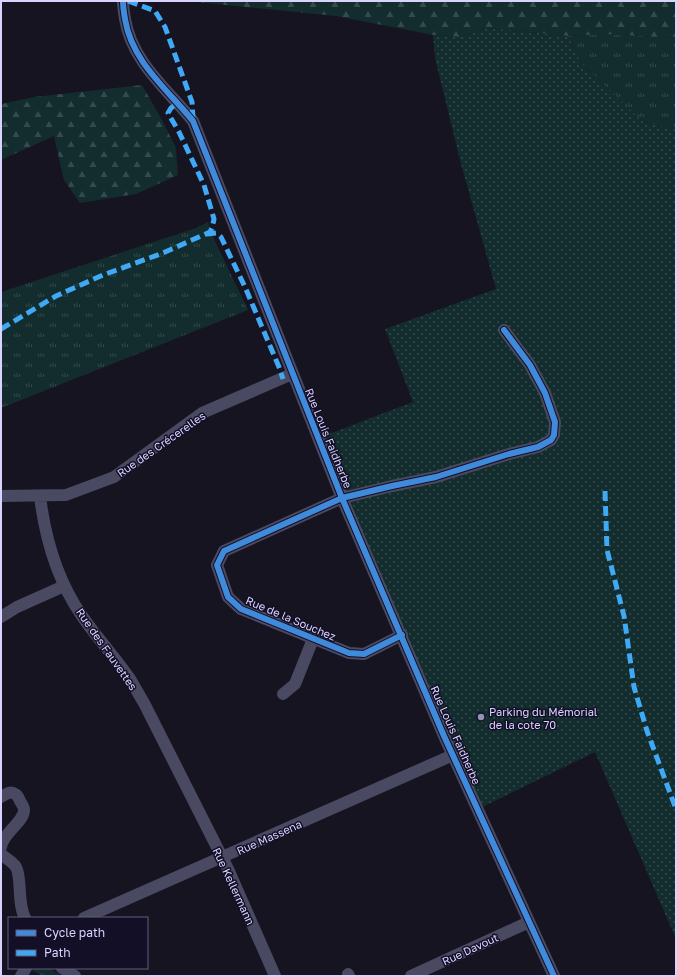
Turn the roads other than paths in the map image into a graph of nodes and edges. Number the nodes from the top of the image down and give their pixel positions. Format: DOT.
graph roads {
  1 [pos="123,1"];
  2 [pos="504,330"];
  3 [pos="292,374"];
  4 [pos="1,496"];
  5 [pos="40,496"];
  6 [pos="342,498"];
  7 [pos="64,586"];
  8 [pos="1,617"];
  9 [pos="402,635"];
  10 [pos="313,639"];
  11 [pos="283,694"];
  12 [pos="453,755"];
  13 [pos="1,797"];
  14 [pos="191,797"];
  15 [pos="1,847"];
  16 [pos="1,854"];
  17 [pos="222,858"];
  18 [pos="25,917"];
  19 [pos="86,917"];
  20 [pos="529,922"];
  21 [pos="64,969"];
  22 [pos="75,976"];
  23 [pos="275,976"];
  24 [pos="411,976"];
  25 [pos="554,976"];
  1 -- 3 [label="street, Rue Louis Faidherbe"];
  2 -- 6 [label="street, Rue de la Souchez"];
  3 -- 5 [label="street, Rue des Crécerelles"];
  3 -- 6 [label="street, Rue Louis Faidherbe"];
  4 -- 5 [label="street, Rue des Crécerelles"];
  5 -- 7 [label="street, Rue des Fauvettes"];
  6 -- 9 [label="street, Rue Louis Faidherbe"];
  6 -- 10 [label="street, Rue de la Souchez"];
  7 -- 8 [label="street"];
  7 -- 14 [label="street, Rue des Fauvettes"];
  9 -- 10 [label="street, Rue de la Souchez"];
  9 -- 12 [label="street, Rue Louis Faidherbe"];
  10 -- 11 [label="street"];
  12 -- 17 [label="street, Rue Massena"];
  12 -- 20 [label="street, Rue Louis Faidherbe"];
  13 -- 15 [label="street"];
  14 -- 17 [label="street, Rue Kellermann"];
  16 -- 18 [label="street"];
  17 -- 19 [label="street, Rue Massena"];
  17 -- 23 [label="street, Rue Kellermann"];
  20 -- 24 [label="street, Rue Davout"];
  20 -- 25 [label="street, Rue Louis Faidherbe"];
  21 -- 22 [label="street"];
}
